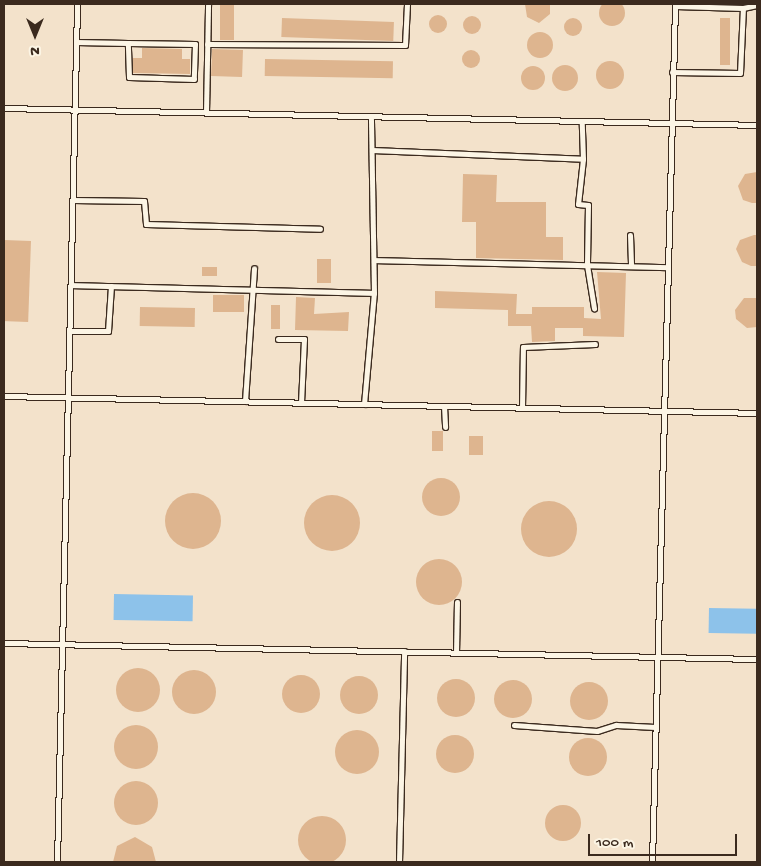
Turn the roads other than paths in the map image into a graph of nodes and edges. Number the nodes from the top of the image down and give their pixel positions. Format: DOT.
graph roads {
  1 [pos="77,4"];
  2 [pos="208,4"];
  3 [pos="407,4"];
  4 [pos="675,5"];
  5 [pos="757,5"];
  6 [pos="743,8"];
  7 [pos="76,42"];
  8 [pos="128,43"];
  9 [pos="207,44"];
  10 [pos="672,72"];
  11 [pos="4,108"];
  12 [pos="75,110"];
  13 [pos="206,112"];
  14 [pos="371,116"];
  15 [pos="582,121"];
  16 [pos="671,123"];
  17 [pos="757,124"];
  18 [pos="372,150"];
  19 [pos="583,158"];
  20 [pos="73,200"];
  21 [pos="320,229"];
  22 [pos="630,234"];
  23 [pos="374,260"];
  24 [pos="586,265"];
  25 [pos="631,266"];
  26 [pos="667,267"];
  27 [pos="254,268"];
  28 [pos="71,285"];
  29 [pos="111,286"];
  30 [pos="252,289"];
  31 [pos="374,292"];
  32 [pos="594,308"];
  33 [pos="70,331"];
  34 [pos="278,339"];
  35 [pos="595,344"];
  36 [pos="4,396"];
  37 [pos="69,397"];
  38 [pos="246,401"];
  39 [pos="301,402"];
  40 [pos="364,404"];
  41 [pos="444,406"];
  42 [pos="522,408"];
  43 [pos="664,411"];
  44 [pos="757,413"];
  45 [pos="445,427"];
  46 [pos="456,602"];
  47 [pos="4,643"];
  48 [pos="63,644"];
  49 [pos="404,651"];
  50 [pos="456,652"];
  51 [pos="657,657"];
  52 [pos="757,659"];
  53 [pos="514,725"];
  54 [pos="655,726"];
  55 [pos="57,862"];
  56 [pos="399,862"];
  57 [pos="652,862"];
  1 -- 7 [label="lane"];
  2 -- 9 [label="lane"];
  3 -- 9 [label="lane"];
  4 -- 6 [label="lane"];
  4 -- 10 [label="lane"];
  5 -- 6 [label="lane"];
  6 -- 10 [label="lane"];
  7 -- 8 [label="lane"];
  7 -- 12 [label="lane"];
  8 -- 8 [label="lane"];
  9 -- 13 [label="lane"];
  10 -- 16 [label="lane"];
  11 -- 12 [label="lane"];
  12 -- 13 [label="lane"];
  12 -- 20 [label="lane"];
  13 -- 14 [label="lane"];
  14 -- 15 [label="lane"];
  14 -- 18 [label="lane"];
  15 -- 16 [label="lane"];
  15 -- 19 [label="lane"];
  16 -- 17 [label="lane"];
  16 -- 26 [label="lane"];
  18 -- 19 [label="lane"];
  18 -- 23 [label="lane"];
  19 -- 24 [label="lane"];
  20 -- 21 [label="lane"];
  20 -- 28 [label="lane"];
  22 -- 25 [label="lane"];
  23 -- 24 [label="lane"];
  23 -- 31 [label="lane"];
  24 -- 25 [label="lane"];
  24 -- 32 [label="lane"];
  25 -- 26 [label="lane"];
  26 -- 43 [label="lane"];
  27 -- 30 [label="lane"];
  28 -- 29 [label="lane"];
  28 -- 33 [label="lane"];
  29 -- 30 [label="lane"];
  29 -- 33 [label="lane"];
  30 -- 31 [label="lane"];
  30 -- 38 [label="lane"];
  31 -- 40 [label="lane"];
  33 -- 37 [label="lane"];
  34 -- 39 [label="lane"];
  35 -- 42 [label="lane"];
  36 -- 37 [label="lane"];
  37 -- 38 [label="lane"];
  37 -- 48 [label="lane"];
  38 -- 39 [label="lane"];
  39 -- 40 [label="lane"];
  40 -- 41 [label="lane"];
  41 -- 42 [label="lane"];
  41 -- 45 [label="lane"];
  42 -- 43 [label="lane"];
  43 -- 44 [label="lane"];
  43 -- 51 [label="lane"];
  46 -- 50 [label="lane"];
  47 -- 48 [label="lane"];
  48 -- 49 [label="lane"];
  48 -- 55 [label="lane"];
  49 -- 50 [label="lane"];
  49 -- 56 [label="lane"];
  50 -- 51 [label="lane"];
  51 -- 52 [label="lane"];
  51 -- 54 [label="lane"];
  53 -- 54 [label="lane"];
  54 -- 57 [label="lane"];
}
